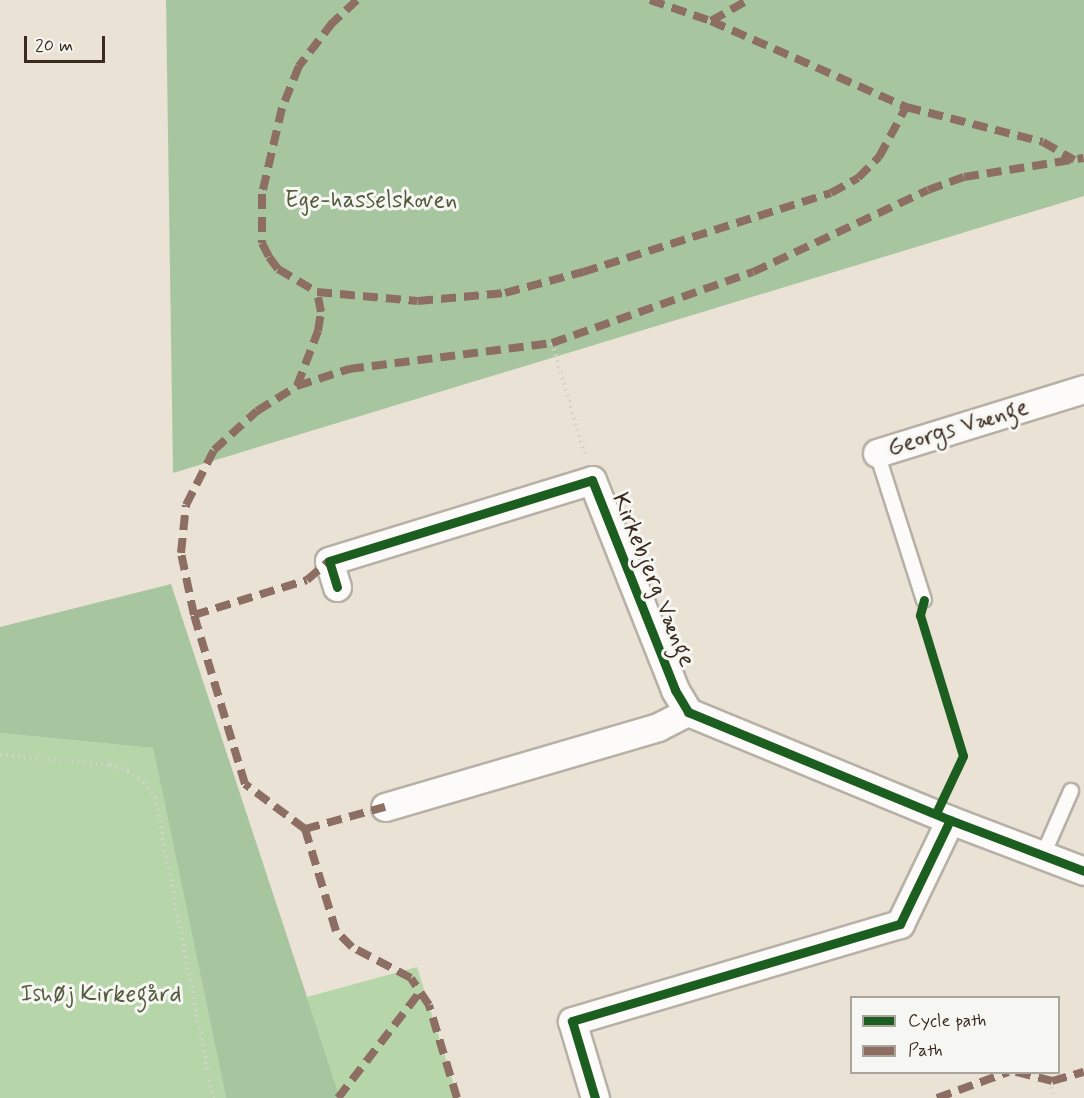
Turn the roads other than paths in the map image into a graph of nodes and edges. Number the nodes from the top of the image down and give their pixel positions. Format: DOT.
graph roads {
  1 [pos="1084,389"];
  2 [pos="877,453"];
  3 [pos="337,587"];
  4 [pos="924,600"];
  5 [pos="688,712"];
  6 [pos="1071,791"];
  7 [pos="385,807"];
  8 [pos="950,820"];
  9 [pos="1043,855"];
  10 [pos="1084,871"];
  11 [pos="595,1098"];
  1 -- 2 [label="street, Georgs Vænge"];
  2 -- 4 [label="lane, Georgs Vænge"];
  3 -- 5 [label="street, Kirkebjerg Vænge"];
  5 -- 7 [label="street"];
  5 -- 8 [label="street"];
  6 -- 9 [label="lane"];
  8 -- 9 [label="street"];
  8 -- 11 [label="street"];
  9 -- 10 [label="street"];
}
